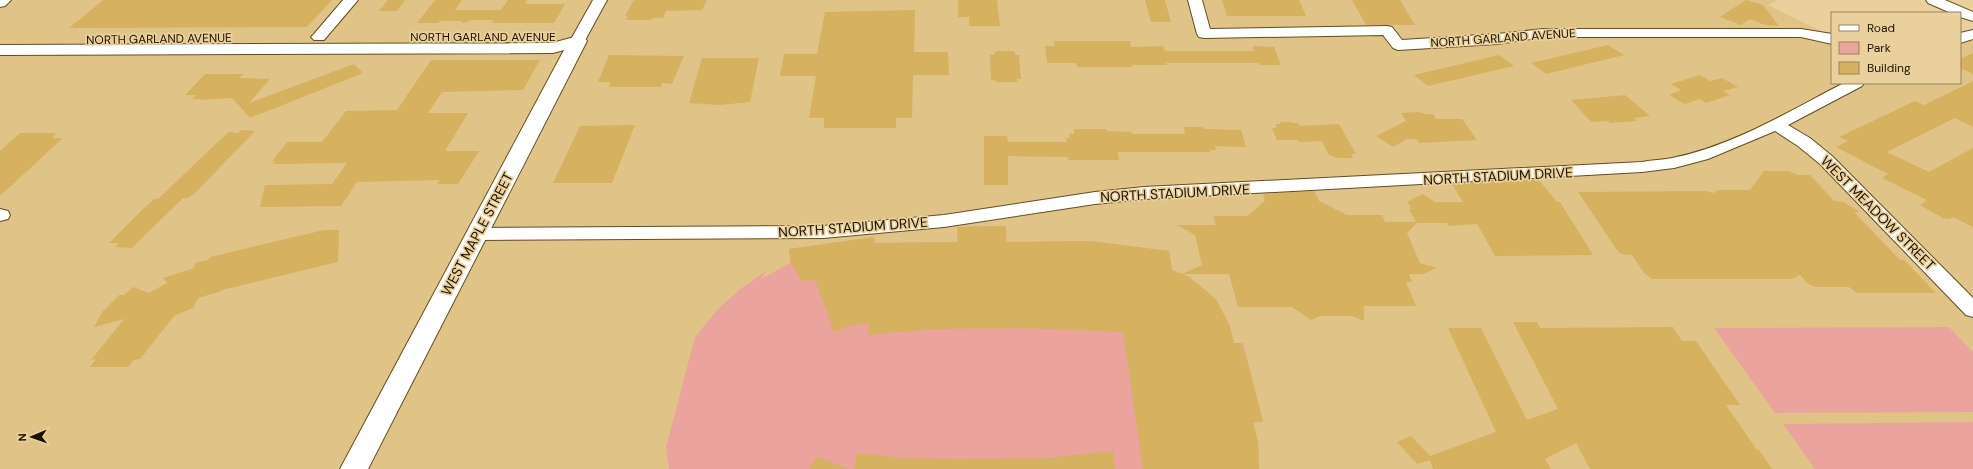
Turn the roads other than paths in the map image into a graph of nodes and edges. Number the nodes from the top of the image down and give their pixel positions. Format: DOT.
graph roads {
  1 [pos="4,0"];
  2 [pos="351,0"];
  3 [pos="600,0"];
  4 [pos="1195,0"];
  5 [pos="1933,0"];
  6 [pos="0,3"];
  7 [pos="1973,17"];
  8 [pos="1973,34"];
  9 [pos="319,37"];
  10 [pos="1961,38"];
  11 [pos="1831,39"];
  12 [pos="0,41"];
  13 [pos="578,41"];
  14 [pos="0,50"];
  15 [pos="1854,84"];
  16 [pos="1776,124"];
  17 [pos="478,234"];
  18 [pos="1973,310"];
  19 [pos="354,469"];
  1 -- 6 [label="street"];
  2 -- 9 [label="street"];
  3 -- 13 [label="street, WEST MAPLE STREET"];
  4 -- 11 [label="street, NORTH GARLAND AVENUE"];
  5 -- 7 [label="street"];
  8 -- 10 [label="street"];
  9 -- 12 [label="main road, NORTH GARLAND AVENUE"];
  9 -- 13 [label="main road, NORTH GARLAND AVENUE"];
  13 -- 14 [label="main road, NORTH GARLAND AVENUE"];
  13 -- 17 [label="main road, WEST MAPLE STREET"];
  15 -- 16 [label="street, NORTH STADIUM DRIVE"];
  16 -- 17 [label="street, NORTH STADIUM DRIVE"];
  16 -- 18 [label="street, WEST MEADOW STREET"];
  17 -- 19 [label="main road, WEST MAPLE STREET"];
}
